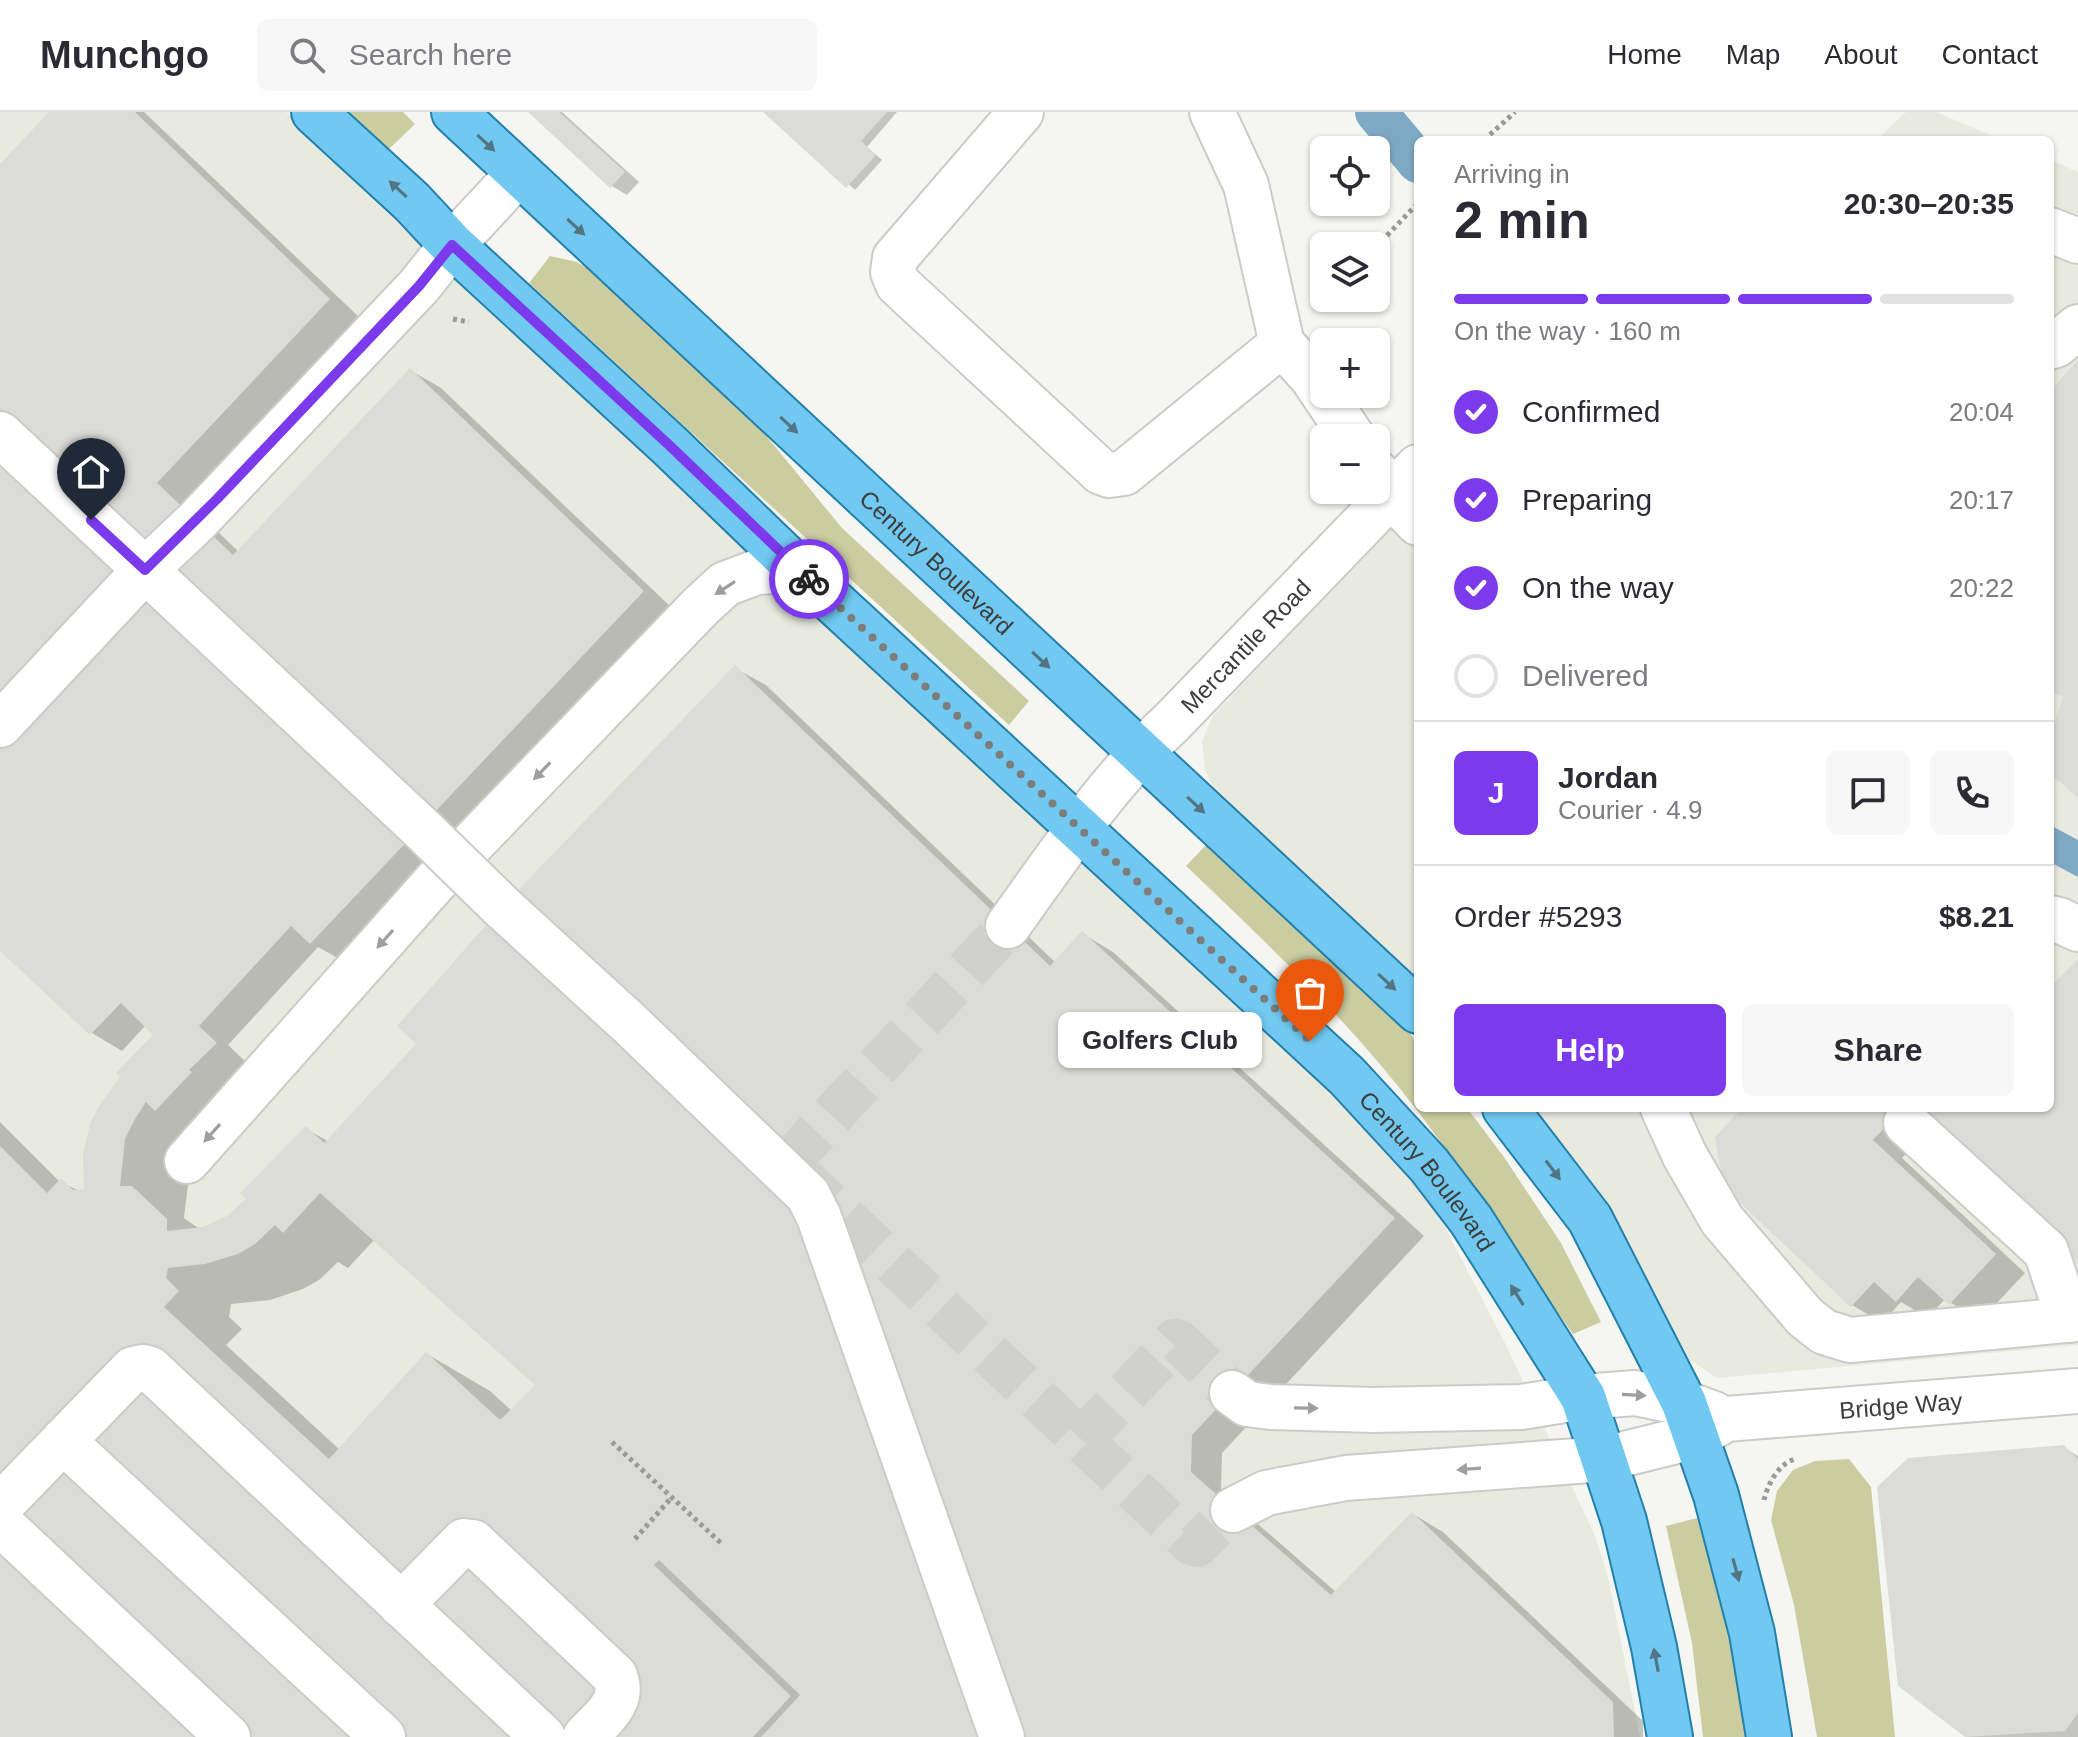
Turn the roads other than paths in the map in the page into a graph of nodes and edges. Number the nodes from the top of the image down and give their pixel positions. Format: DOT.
graph roads {
  1 [pos="314,112"];
  2 [pos="454,112"];
  3 [pos="1021,112"];
  4 [pos="1212,112"];
  5 [pos="519,173"];
  6 [pos="2054,232"];
  7 [pos="2078,241"];
  8 [pos="452,245"];
  9 [pos="2078,327"];
  10 [pos="1282,344"];
  11 [pos="2054,346"];
  12 [pos="1344,424"];
  13 [pos="0,434"];
  14 [pos="1401,489"];
  15 [pos="145,570"];
  16 [pos="799,570"];
  17 [pos="0,725"];
  18 [pos="1139,752"];
  19 [pos="1079,827"];
  20 [pos="2054,919"];
  21 [pos="1008,926"];
  22 [pos="2078,929"];
  23 [pos="1414,1007"];
  24 [pos="1508,1112"];
  25 [pos="1665,1112"];
  26 [pos="1906,1123"];
  27 [pos="187,1161"];
  28 [pos="2073,1320"];
  29 [pos="2078,1391"];
  30 [pos="1232,1393"];
  31 [pos="1583,1397"];
  32 [pos="1373,1410"];
  33 [pos="1702,1419"];
  34 [pos="63,1441"];
  35 [pos="1604,1459"];
  36 [pos="1375,1475"];
  37 [pos="0,1506"];
  38 [pos="1233,1510"];
  39 [pos="0,1523"];
  40 [pos="401,1605"];
  41 [pos="228,1737"];
  42 [pos="383,1737"];
  43 [pos="543,1737"];
  44 [pos="585,1737"];
  45 [pos="1002,1737"];
  46 [pos="1670,1737"];
  47 [pos="1769,1737"];
  8 -- 1 [label="main road, Century Boulevard, one-way"];
  2 -- 5 [label="main road, Century Boulevard, one-way"];
  3 -- 10 [label="lane"];
  4 -- 10 [label="lane"];
  5 -- 8 [label="lane"];
  5 -- 18 [label="main road, Century Boulevard, one-way"];
  6 -- 7 [label="lane"];
  8 -- 15 [label="lane"];
  8 -- 16 [label="main road, Century Boulevard"];
  9 -- 11 [label="lane"];
  10 -- 12 [label="lane"];
  13 -- 15 [label="lane"];
  14 -- 18 [label="lane, Mercantile Road"];
  15 -- 17 [label="lane"];
  15 -- 45 [label="lane, bridge"];
  16 -- 19 [label="main road, Century Boulevard"];
  16 -- 27 [label="lane, one-way"];
  18 -- 19 [label="lane, Mercantile Road"];
  18 -- 23 [label="main road, Century Boulevard, one-way"];
  19 -- 21 [label="lane, Mercantile Road"];
  31 -- 19 [label="main road, Century Boulevard, one-way"];
  20 -- 22 [label="lane"];
  24 -- 33 [label="main road, one-way"];
  25 -- 28 [label="lane"];
  26 -- 28 [label="lane"];
  29 -- 33 [label="lane, Bridge Way"];
  30 -- 32 [label="lane, one-way"];
  31 -- 32 [label="lane"];
  31 -- 33 [label="lane, one-way"];
  31 -- 35 [label="main road, Century Boulevard"];
  32 -- 36 [label="lane"];
  33 -- 35 [label="lane"];
  33 -- 47 [label="main road, one-way"];
  34 -- 37 [label="lane"];
  34 -- 40 [label="lane"];
  34 -- 42 [label="lane"];
  35 -- 36 [label="lane, one-way"];
  46 -- 35 [label="main road, Century Boulevard, one-way"];
  36 -- 38 [label="lane"];
  39 -- 41 [label="lane"];
  40 -- 43 [label="lane"];
  40 -- 44 [label="lane"];
}
